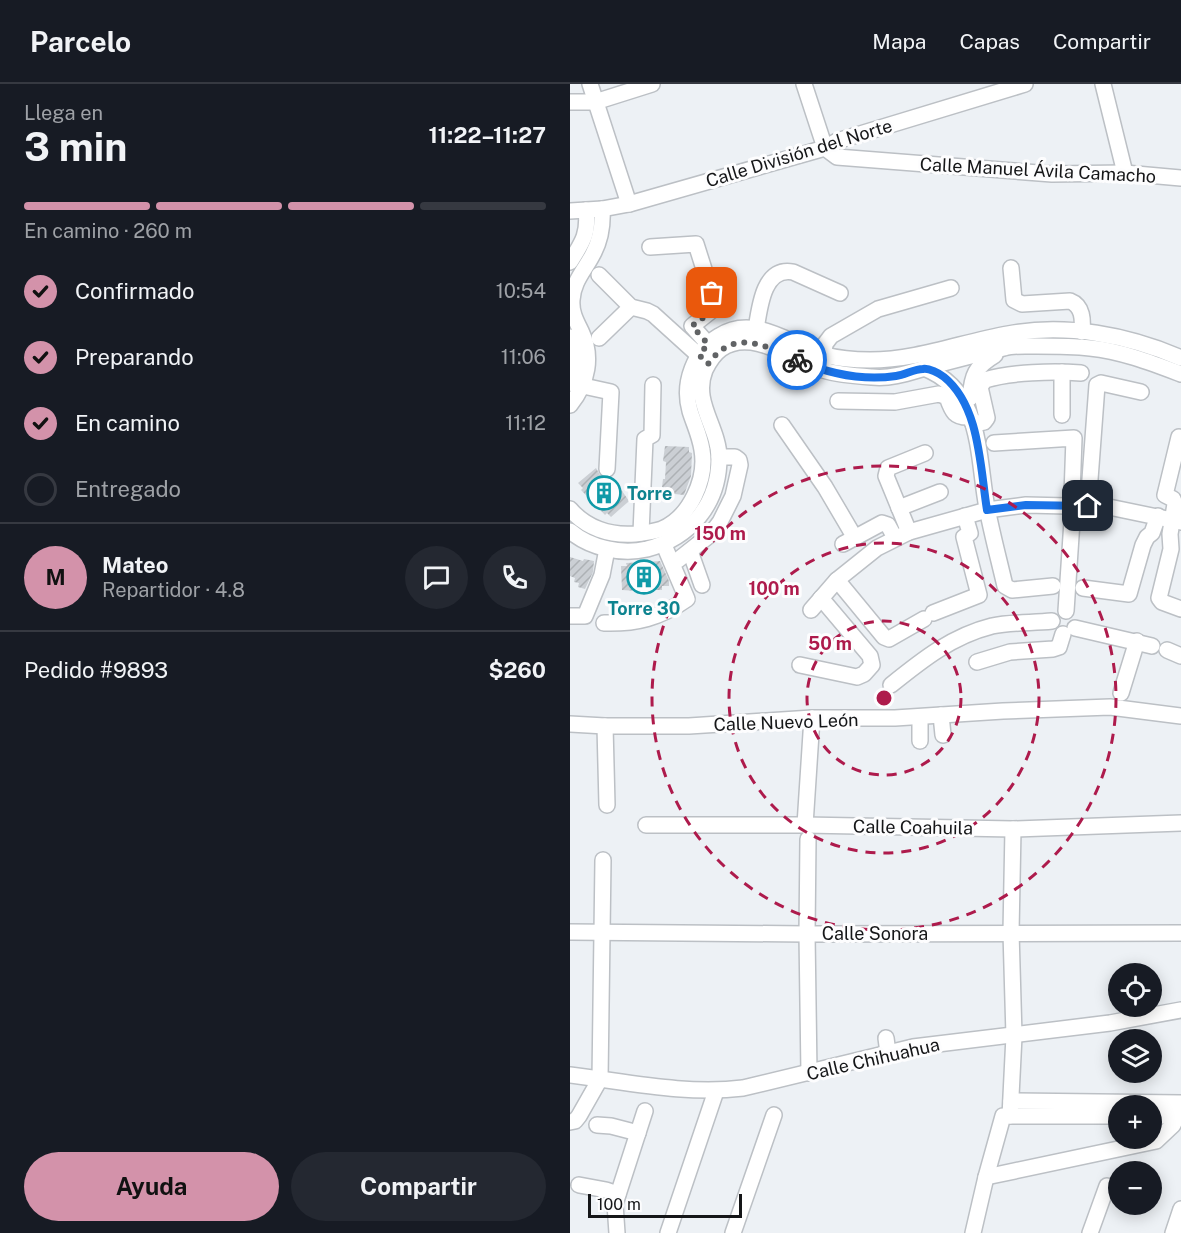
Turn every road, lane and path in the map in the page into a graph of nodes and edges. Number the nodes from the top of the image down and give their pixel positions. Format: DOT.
graph roads {
  1 [pos="590,84"];
  2 [pos="652,84"];
  3 [pos="804,84"];
  4 [pos="1025,84"];
  5 [pos="1103,84"];
  6 [pos="570,102"];
  7 [pos="595,102"];
  8 [pos="825,148"];
  9 [pos="1125,173"];
  10 [pos="1181,178"];
  11 [pos="629,204"];
  12 [pos="602,209"];
  13 [pos="586,210"];
  14 [pos="570,211"];
  15 [pos="650,247"];
  16 [pos="586,251"];
  17 [pos="570,262"];
  18 [pos="1011,268"];
  19 [pos="599,275"];
  20 [pos="951,288"];
  21 [pos="840,293"];
  22 [pos="631,307"];
  23 [pos="1082,332"];
  24 [pos="755,335"];
  25 [pos="570,337"];
  26 [pos="599,338"];
  27 [pos="1008,347"];
  28 [pos="705,354"];
  29 [pos="1181,358"];
  30 [pos="824,362"];
  31 [pos="924,368"];
  32 [pos="1062,372"];
  33 [pos="1081,373"];
  34 [pos="1181,374"];
  35 [pos="574,384"];
  36 [pos="653,385"];
  37 [pos="1141,392"];
  38 [pos="838,401"];
  39 [pos="570,405"];
  40 [pos="1062,415"];
  41 [pos="971,417"];
  42 [pos="782,425"];
  43 [pos="1179,436"];
  44 [pos="994,442"];
  45 [pos="925,453"];
  46 [pos="719,457"];
  47 [pos="607,469"];
  48 [pos="940,492"];
  49 [pos="1081,506"];
  50 [pos="900,508"];
  51 [pos="570,509"];
  52 [pos="987,510"];
  53 [pos="965,516"];
  54 [pos="1158,516"];
  55 [pos="1179,519"];
  56 [pos="570,531"];
  57 [pos="641,533"];
  58 [pos="623,535"];
  59 [pos="902,535"];
  60 [pos="664,544"];
  61 [pos="615,550"];
  62 [pos="837,580"];
  63 [pos="702,585"];
  64 [pos="1053,586"];
  65 [pos="1083,588"];
  66 [pos="1181,609"];
  67 [pos="1066,611"];
  68 [pos="570,616"];
  69 [pos="1052,621"];
  70 [pos="604,623"];
  71 [pos="1069,632"];
  72 [pos="1137,642"];
  73 [pos="1167,650"];
  74 [pos="977,662"];
  75 [pos="800,666"];
  76 [pos="891,685"];
  77 [pos="1121,693"];
  78 [pos="941,715"];
  79 [pos="1181,716"];
  80 [pos="920,717"];
  81 [pos="812,718"];
  82 [pos="570,724"];
  83 [pos="605,726"];
  84 [pos="943,735"];
  85 [pos="921,741"];
  86 [pos="607,805"];
  87 [pos="1181,824"];
  88 [pos="646,825"];
  89 [pos="1013,829"];
  90 [pos="807,832"];
  91 [pos="603,860"];
  92 [pos="570,932"];
  93 [pos="603,932"];
  94 [pos="1011,932"];
  95 [pos="1181,933"];
  96 [pos="807,934"];
  97 [pos="1181,1010"];
  98 [pos="1014,1036"];
  99 [pos="809,1073"];
  100 [pos="570,1075"];
  101 [pos="600,1079"];
  102 [pos="716,1091"];
  103 [pos="1011,1109"];
  104 [pos="645,1112"];
  105 [pos="774,1115"];
  106 [pos="1108,1115"];
  107 [pos="1179,1115"];
  108 [pos="1162,1116"];
  109 [pos="570,1122"];
  110 [pos="597,1125"];
  111 [pos="638,1133"];
  112 [pos="986,1177"];
  113 [pos="579,1185"];
  114 [pos="1107,1186"];
  115 [pos="618,1194"];
  116 [pos="1181,1209"];
  117 [pos="617,1233"];
  118 [pos="668,1233"];
  119 [pos="733,1233"];
  120 [pos="973,1233"];
  121 [pos="1090,1233"];
  122 [pos="1173,1233"];
  1 -- 7 [label="street"];
  2 -- 7 [label="street"];
  3 -- 8 [label="street"];
  4 -- 8 [label="street, Calle División del Norte"];
  5 -- 9 [label="street"];
  6 -- 7 [label="street"];
  7 -- 11 [label="street"];
  8 -- 9 [label="street, Calle Manuel Ávila Camacho"];
  8 -- 11 [label="street, Calle División del Norte"];
  9 -- 10 [label="street, Calle Manuel Ávila Camacho"];
  11 -- 12 [label="street, Calle División del Norte"];
  12 -- 13 [label="street, Calle División del Norte"];
  12 -- 16 [label="street"];
  13 -- 14 [label="street, Calle División del Norte"];
  13 -- 16 [label="street"];
  15 -- 28 [label="street"];
  16 -- 17 [label="street"];
  16 -- 35 [label="street"];
  18 -- 23 [label="street"];
  19 -- 22 [label="street"];
  20 -- 30 [label="street"];
  21 -- 24 [label="street"];
  22 -- 26 [label="street"];
  22 -- 28 [label="street"];
  23 -- 29 [label="street"];
  23 -- 30 [label="street"];
  24 -- 28 [label="street"];
  24 -- 30 [label="street"];
  25 -- 35 [label="street"];
  27 -- 31 [label="street"];
  27 -- 34 [label="street"];
  27 -- 41 [label="street"];
  28 -- 46 [label="street"];
  28 -- 57 [label="street"];
  30 -- 31 [label="street"];
  31 -- 41 [label="street"];
  32 -- 33 [label="street"];
  32 -- 40 [label="street"];
  32 -- 41 [label="street"];
  35 -- 39 [label="street"];
  35 -- 47 [label="street"];
  36 -- 57 [label="street"];
  37 -- 49 [label="street"];
  38 -- 41 [label="street"];
  41 -- 52 [label="street"];
  42 -- 59 [label="street"];
  43 -- 55 [label="street"];
  44 -- 49 [label="street"];
  45 -- 50 [label="street"];
  46 -- 60 [label="street"];
  46 -- 63 [label="street"];
  48 -- 50 [label="street"];
  49 -- 52 [label="street"];
  49 -- 54 [label="street"];
  49 -- 67 [label="street"];
  50 -- 59 [label="street"];
  51 -- 58 [label="street"];
  52 -- 53 [label="street"];
  52 -- 64 [label="street"];
  53 -- 59 [label="street"];
  53 -- 62 [label="street"];
  54 -- 55 [label="street"];
  54 -- 65 [label="street"];
  55 -- 66 [label="street"];
  56 -- 61 [label="street"];
  57 -- 58 [label="street"];
  58 -- 61 [label="street"];
  59 -- 62 [label="street"];
  60 -- 61 [label="street"];
  60 -- 70 [label="street"];
  61 -- 68 [label="street"];
  62 -- 75 [label="street"];
  67 -- 69 [label="street"];
  67 -- 71 [label="street"];
  69 -- 71 [label="street"];
  69 -- 76 [label="street"];
  71 -- 72 [label="street"];
  71 -- 74 [label="street"];
  72 -- 73 [label="street"];
  72 -- 77 [label="street"];
  78 -- 79 [label="street, Calle Nuevo León"];
  78 -- 80 [label="street, Calle Nuevo León"];
  78 -- 84 [label="street"];
  80 -- 81 [label="street, Calle Nuevo León"];
  80 -- 85 [label="street"];
  81 -- 83 [label="street, Calle Nuevo León"];
  81 -- 90 [label="street"];
  82 -- 83 [label="street, Calle Nuevo León"];
  83 -- 86 [label="street"];
  87 -- 89 [label="street, Calle Coahuila"];
  88 -- 90 [label="street, Calle Coahuila"];
  89 -- 90 [label="street, Calle Coahuila"];
  89 -- 94 [label="street"];
  90 -- 96 [label="street"];
  91 -- 93 [label="street"];
  92 -- 93 [label="street, Calle Sonora"];
  93 -- 96 [label="street, Calle Sonora"];
  93 -- 101 [label="street"];
  94 -- 95 [label="street, Calle Sonora"];
  94 -- 96 [label="street, Calle Sonora"];
  94 -- 98 [label="street"];
  96 -- 99 [label="street"];
  97 -- 98 [label="street, Calle Chihuahua"];
  98 -- 99 [label="street, Calle Chihuahua"];
  98 -- 103 [label="street"];
  99 -- 102 [label="street, Calle Chihuahua"];
  100 -- 101 [label="street, Calle Chihuahua"];
  101 -- 102 [label="street, Calle Chihuahua"];
  101 -- 109 [label="street"];
  102 -- 118 [label="street"];
  103 -- 106 [label="street"];
  103 -- 107 [label="street"];
  103 -- 112 [label="street"];
  104 -- 111 [label="street"];
  105 -- 119 [label="street"];
  107 -- 108 [label="street"];
  107 -- 112 [label="street"];
  110 -- 111 [label="street"];
  111 -- 115 [label="street"];
  112 -- 120 [label="street"];
  113 -- 115 [label="street"];
  114 -- 121 [label="street"];
  115 -- 117 [label="street"];
  116 -- 122 [label="street"];
}
